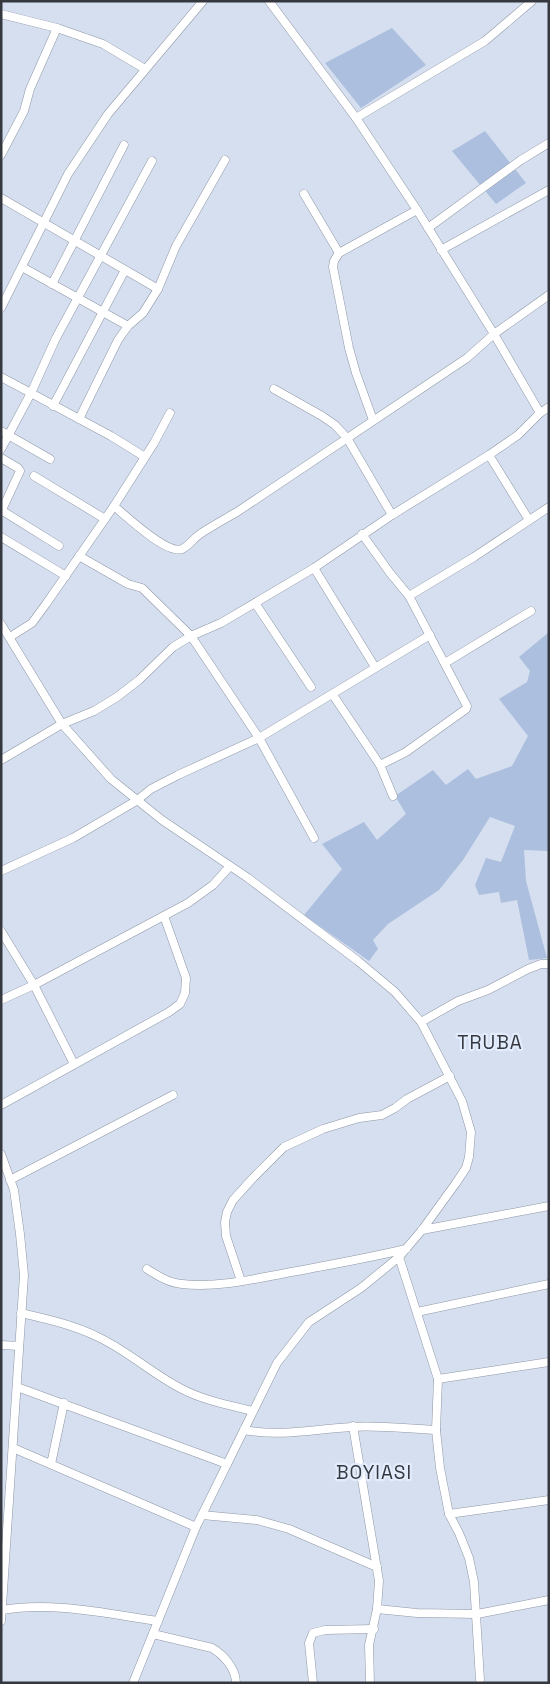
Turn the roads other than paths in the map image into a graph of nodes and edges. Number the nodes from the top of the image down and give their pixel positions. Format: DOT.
graph roads {
  1 [pos="202,1"];
  2 [pos="269,1"];
  3 [pos="532,1"];
  4 [pos="2,17"];
  5 [pos="57,28"];
  6 [pos="145,69"];
  7 [pos="356,118"];
  8 [pos="549,143"];
  9 [pos="124,145"];
  10 [pos="1,155"];
  11 [pos="225,160"];
  12 [pos="152,161"];
  13 [pos="549,190"];
  14 [pos="304,194"];
  15 [pos="1,198"];
  16 [pos="417,210"];
  17 [pos="43,224"];
  18 [pos="428,228"];
  19 [pos="74,242"];
  20 [pos="441,250"];
  21 [pos="339,253"];
  22 [pos="100,256"];
  23 [pos="22,267"];
  24 [pos="125,270"];
  25 [pos="52,284"];
  26 [pos="158,289"];
  27 [pos="549,295"];
  28 [pos="77,298"];
  29 [pos="1,308"];
  30 [pos="102,312"];
  31 [pos="128,326"];
  32 [pos="494,334"];
  33 [pos="1,377"];
  34 [pos="274,389"];
  35 [pos="31,393"];
  36 [pos="54,406"];
  37 [pos="549,407"];
  38 [pos="170,413"];
  39 [pos="540,413"];
  40 [pos="79,419"];
  41 [pos="373,420"];
  42 [pos="5,433"];
  43 [pos="347,438"];
  44 [pos="1,449"];
  45 [pos="489,455"];
  46 [pos="145,457"];
  47 [pos="1,458"];
  48 [pos="50,459"];
  49 [pos="34,476"];
  50 [pos="114,506"];
  51 [pos="549,507"];
  52 [pos="2,511"];
  53 [pos="392,515"];
  54 [pos="105,519"];
  55 [pos="529,520"];
  56 [pos="362,534"];
  57 [pos="1,537"];
  58 [pos="59,546"];
  59 [pos="79,556"];
  60 [pos="314,568"];
  61 [pos="66,576"];
  62 [pos="409,596"];
  63 [pos="255,603"];
  64 [pos="531,611"];
  65 [pos="1,624"];
  66 [pos="430,635"];
  67 [pos="191,636"];
  68 [pos="10,637"];
  69 [pos="445,663"];
  70 [pos="375,667"];
  71 [pos="311,688"];
  72 [pos="333,695"];
  73 [pos="62,724"];
  74 [pos="259,738"];
  75 [pos="1,760"];
  76 [pos="380,765"];
  77 [pos="393,796"];
  78 [pos="136,800"];
  79 [pos="314,838"];
  80 [pos="230,866"];
  81 [pos="1,871"];
  82 [pos="164,916"];
  83 [pos="1,931"];
  84 [pos="549,964"];
  85 [pos="34,985"];
  86 [pos="1,1000"];
  87 [pos="421,1022"];
  88 [pos="74,1064"];
  89 [pos="450,1076"];
  90 [pos="174,1095"];
  91 [pos="1,1105"];
  92 [pos="1,1154"];
  93 [pos="10,1180"];
  94 [pos="549,1206"];
  95 [pos="422,1230"];
  96 [pos="406,1249"];
  97 [pos="399,1258"];
  98 [pos="147,1269"];
  99 [pos="241,1281"];
  100 [pos="549,1284"];
  101 [pos="417,1312"];
  102 [pos="21,1313"];
  103 [pos="1,1345"];
  104 [pos="19,1346"];
  105 [pos="549,1362"];
  106 [pos="438,1378"];
  107 [pos="17,1386"];
  108 [pos="64,1403"];
  109 [pos="253,1411"];
  110 [pos="352,1426"];
  111 [pos="244,1430"];
  112 [pos="436,1430"];
  113 [pos="13,1448"];
  114 [pos="51,1464"];
  115 [pos="227,1464"];
  116 [pos="549,1500"];
  117 [pos="449,1514"];
  118 [pos="202,1515"];
  119 [pos="196,1527"];
  120 [pos="377,1567"];
  121 [pos="549,1600"];
  122 [pos="377,1609"];
  123 [pos="2,1610"];
  124 [pos="477,1614"];
  125 [pos="1,1621"];
  126 [pos="158,1621"];
  127 [pos="374,1628"];
  128 [pos="153,1634"];
  129 [pos="480,1680"];
  130 [pos="133,1683"];
  131 [pos="236,1683"];
  132 [pos="313,1683"];
  133 [pos="370,1683"];
  1 -- 6 [label="street"];
  2 -- 7 [label="street"];
  3 -- 7 [label="street"];
  4 -- 5 [label="street"];
  5 -- 6 [label="street"];
  5 -- 10 [label="street"];
  6 -- 17 [label="street"];
  7 -- 16 [label="street"];
  8 -- 18 [label="street"];
  9 -- 19 [label="street"];
  11 -- 26 [label="street"];
  12 -- 22 [label="street"];
  13 -- 20 [label="street"];
  14 -- 21 [label="street"];
  15 -- 17 [label="street"];
  16 -- 18 [label="street"];
  16 -- 21 [label="street"];
  17 -- 19 [label="street"];
  17 -- 23 [label="street"];
  18 -- 20 [label="street"];
  19 -- 22 [label="street"];
  19 -- 25 [label="street"];
  20 -- 32 [label="street"];
  21 -- 41 [label="street"];
  22 -- 24 [label="street"];
  22 -- 28 [label="street"];
  23 -- 25 [label="street"];
  23 -- 29 [label="street"];
  24 -- 26 [label="street"];
  24 -- 30 [label="street"];
  25 -- 28 [label="street"];
  26 -- 31 [label="street"];
  27 -- 32 [label="street"];
  28 -- 30 [label="street"];
  28 -- 35 [label="street"];
  30 -- 31 [label="street"];
  30 -- 36 [label="street"];
  31 -- 40 [label="street"];
  32 -- 39 [label="street"];
  32 -- 41 [label="street"];
  33 -- 35 [label="street"];
  34 -- 43 [label="street"];
  35 -- 36 [label="street"];
  35 -- 42 [label="street"];
  36 -- 40 [label="street"];
  37 -- 39 [label="street"];
  38 -- 46 [label="street"];
  39 -- 45 [label="street"];
  40 -- 46 [label="street"];
  41 -- 43 [label="street"];
  42 -- 44 [label="street"];
  42 -- 48 [label="street"];
  43 -- 50 [label="street"];
  43 -- 53 [label="street"];
  45 -- 53 [label="street"];
  45 -- 55 [label="street"];
  46 -- 50 [label="street"];
  47 -- 52 [label="street"];
  49 -- 54 [label="street"];
  50 -- 54 [label="street"];
  51 -- 55 [label="street"];
  52 -- 58 [label="street"];
  53 -- 56 [label="street"];
  54 -- 59 [label="street"];
  55 -- 62 [label="street"];
  56 -- 60 [label="street"];
  56 -- 62 [label="street"];
  57 -- 61 [label="street"];
  59 -- 61 [label="street"];
  59 -- 67 [label="street"];
  60 -- 63 [label="street"];
  60 -- 70 [label="street"];
  61 -- 68 [label="street"];
  62 -- 66 [label="street"];
  63 -- 67 [label="street"];
  63 -- 71 [label="street"];
  64 -- 69 [label="street"];
  65 -- 68 [label="street"];
  66 -- 69 [label="street"];
  66 -- 70 [label="street"];
  67 -- 73 [label="street"];
  67 -- 74 [label="street"];
  68 -- 73 [label="street"];
  69 -- 76 [label="street"];
  70 -- 72 [label="street"];
  72 -- 74 [label="street"];
  72 -- 76 [label="street"];
  73 -- 75 [label="street"];
  73 -- 78 [label="street"];
  74 -- 78 [label="street"];
  74 -- 79 [label="street"];
  76 -- 77 [label="street"];
  78 -- 80 [label="street"];
  78 -- 81 [label="street"];
  80 -- 82 [label="street"];
  80 -- 87 [label="street"];
  82 -- 85 [label="street"];
  82 -- 88 [label="street"];
  83 -- 85 [label="street"];
  84 -- 87 [label="street"];
  85 -- 86 [label="street"];
  85 -- 88 [label="street"];
  87 -- 89 [label="street"];
  88 -- 91 [label="street"];
  89 -- 95 [label="street"];
  89 -- 99 [label="street"];
  90 -- 93 [label="street"];
  92 -- 93 [label="street"];
  93 -- 102 [label="street"];
  94 -- 95 [label="street"];
  95 -- 96 [label="street"];
  96 -- 97 [label="street"];
  96 -- 99 [label="street"];
  97 -- 101 [label="street"];
  97 -- 109 [label="street"];
  98 -- 99 [label="street"];
  100 -- 101 [label="street"];
  101 -- 106 [label="street"];
  102 -- 104 [label="street"];
  102 -- 109 [label="street"];
  103 -- 104 [label="street"];
  104 -- 107 [label="street"];
  105 -- 106 [label="street"];
  106 -- 112 [label="street"];
  107 -- 108 [label="street"];
  107 -- 113 [label="street"];
  108 -- 114 [label="street"];
  108 -- 115 [label="street"];
  109 -- 111 [label="street"];
  110 -- 111 [label="street"];
  110 -- 112 [label="street"];
  110 -- 120 [label="street"];
  111 -- 115 [label="street"];
  112 -- 117 [label="street"];
  113 -- 114 [label="street"];
  113 -- 123 [label="street"];
  114 -- 119 [label="street"];
  115 -- 118 [label="street"];
  116 -- 117 [label="street"];
  117 -- 124 [label="street"];
  118 -- 119 [label="street"];
  118 -- 120 [label="street"];
  119 -- 126 [label="street"];
  120 -- 122 [label="street"];
  121 -- 124 [label="street"];
  122 -- 124 [label="street"];
  122 -- 127 [label="street"];
  123 -- 125 [label="street"];
  123 -- 126 [label="street"];
  124 -- 129 [label="street"];
  126 -- 128 [label="street"];
  127 -- 132 [label="street"];
  127 -- 133 [label="street"];
  128 -- 130 [label="street"];
  128 -- 131 [label="street"];
}
